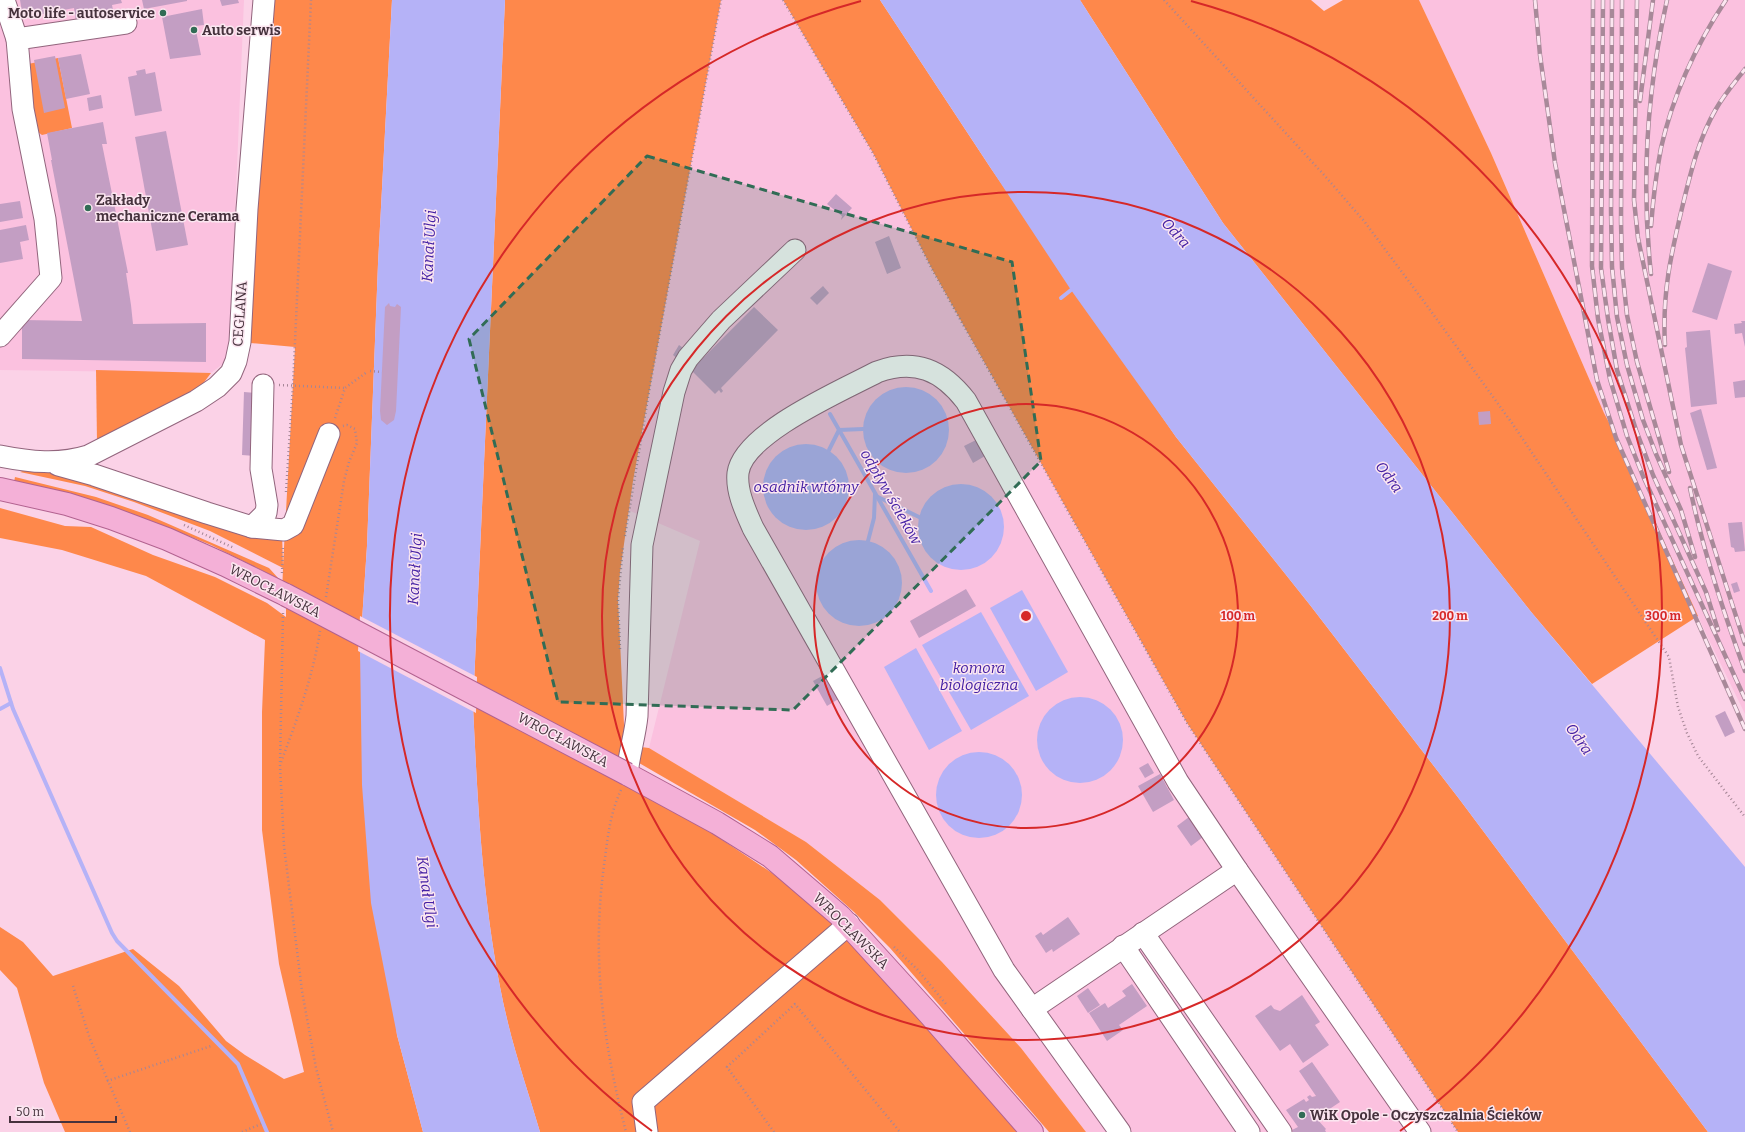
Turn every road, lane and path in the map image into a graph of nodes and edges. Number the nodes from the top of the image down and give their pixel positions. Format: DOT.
graph roads {
  1 [pos="4,0"];
  2 [pos="264,0"];
  3 [pos="311,0"];
  4 [pos="720,0"];
  5 [pos="783,0"];
  6 [pos="1164,0"];
  7 [pos="126,23"];
  8 [pos="17,38"];
  9 [pos="795,250"];
  10 [pos="0,336"];
  11 [pos="382,372"];
  12 [pos="293,384"];
  13 [pos="263,385"];
  14 [pos="345,388"];
  15 [pos="329,434"];
  16 [pos="0,456"];
  17 [pos="46,462"];
  18 [pos="0,489"];
  19 [pos="286,499"];
  20 [pos="252,527"];
  21 [pos="284,530"];
  22 [pos="284,594"];
  23 [pos="325,602"];
  24 [pos="321,626"];
  25 [pos="620,651"];
  26 [pos="280,765"];
  27 [pos="624,781"];
  28 [pos="1745,817"];
  29 [pos="1237,870"];
  30 [pos="844,920"];
  31 [pos="1143,933"];
  32 [pos="1123,946"];
  33 [pos="73,986"];
  34 [pos="1032,1009"];
  35 [pos="723,1014"];
  36 [pos="211,1046"];
  37 [pos="106,1081"];
  38 [pos="261,1124"];
  39 [pos="130,1132"];
  40 [pos="242,1132"];
  41 [pos="333,1132"];
  42 [pos="626,1132"];
  43 [pos="647,1132"];
  44 [pos="774,1132"];
  45 [pos="900,1132"];
  46 [pos="1032,1132"];
  47 [pos="1120,1132"];
  48 [pos="1249,1132"];
  49 [pos="1281,1132"];
  50 [pos="1420,1132"];
  51 [pos="1458,1132"];
  1 -- 8 [label="street"];
  2 -- 17 [label="street, CEGLANA"];
  3 -- 12 [label="path"];
  4 -- 25 [label="path"];
  5 -- 51 [label="path"];
  6 -- 28 [label="path"];
  7 -- 8 [label="street"];
  8 -- 10 [label="street"];
  9 -- 27 [label="street"];
  11 -- 14 [label="path"];
  12 -- 13 [label="path"];
  12 -- 14 [label="path"];
  12 -- 19 [label="path"];
  13 -- 20 [label="street"];
  14 -- 15 [label="path"];
  15 -- 21 [label="street"];
  15 -- 23 [label="path"];
  16 -- 17 [label="street, CEGLANA"];
  17 -- 20 [label="street"];
  18 -- 22 [label="main road, WROCŁAWSKA"];
  20 -- 21 [label="street"];
  21 -- 22 [label="path"];
  22 -- 26 [label="path"];
  22 -- 27 [label="main road, WROCŁAWSKA, bridge"];
  24 -- 26 [label="path"];
  26 -- 41 [label="path"];
  27 -- 30 [label="main road, WROCŁAWSKA"];
  27 -- 42 [label="path"];
  29 -- 31 [label="street"];
  29 -- 34 [label="street"];
  29 -- 50 [label="street"];
  30 -- 35 [label="street"];
  30 -- 43 [label="street"];
  30 -- 46 [label="main road, WROCŁAWSKA"];
  31 -- 32 [label="street"];
  31 -- 49 [label="street"];
  32 -- 34 [label="street"];
  32 -- 48 [label="street"];
  33 -- 37 [label="path"];
  34 -- 47 [label="street"];
  36 -- 37 [label="path"];
  37 -- 39 [label="path"];
  38 -- 40 [label="path"];
  44 -- 45 [label="path"];
}
